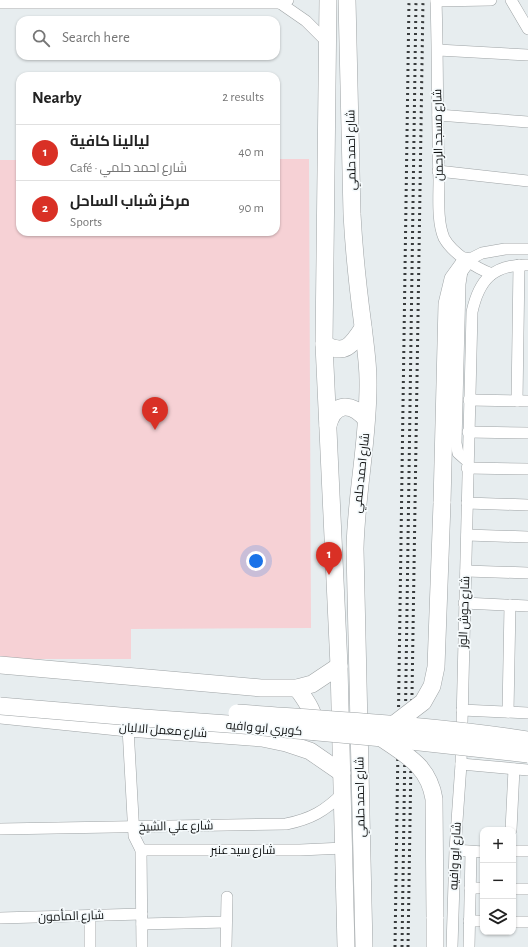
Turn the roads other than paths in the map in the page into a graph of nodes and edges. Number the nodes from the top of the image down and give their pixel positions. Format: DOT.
graph roads {
  1 [pos="328,0"];
  2 [pos="347,0"];
  3 [pos="436,0"];
  4 [pos="491,0"];
  5 [pos="511,0"];
  6 [pos="2,2"];
  7 [pos="45,2"];
  8 [pos="98,2"];
  9 [pos="146,2"];
  10 [pos="183,2"];
  11 [pos="284,2"];
  12 [pos="528,29"];
  13 [pos="328,43"];
  14 [pos="438,50"];
  15 [pos="528,55"];
  16 [pos="438,115"];
  17 [pos="528,122"];
  18 [pos="438,171"];
  19 [pos="528,181"];
  20 [pos="528,249"];
  21 [pos="466,261"];
  22 [pos="523,265"];
  23 [pos="492,274"];
  24 [pos="363,328"];
  25 [pos="324,344"];
  26 [pos="469,400"];
  27 [pos="523,401"];
  28 [pos="366,420"];
  29 [pos="328,425"];
  30 [pos="468,432"];
  31 [pos="528,434"];
  32 [pos="467,468"];
  33 [pos="528,469"];
  34 [pos="467,503"];
  35 [pos="528,505"];
  36 [pos="467,535"];
  37 [pos="528,537"];
  38 [pos="466,571"];
  39 [pos="528,573"];
  40 [pos="464,603"];
  41 [pos="510,605"];
  42 [pos="528,606"];
  43 [pos="0,665"];
  44 [pos="339,666"];
  45 [pos="297,688"];
  46 [pos="0,697"];
  47 [pos="0,706"];
  48 [pos="462,710"];
  49 [pos="508,712"];
  50 [pos="528,713"];
  51 [pos="0,714"];
  52 [pos="116,715"];
  53 [pos="393,725"];
  54 [pos="128,728"];
  55 [pos="383,738"];
  56 [pos="528,740"];
  57 [pos="310,751"];
  58 [pos="528,754"];
  59 [pos="461,764"];
  60 [pos="514,769"];
  61 [pos="528,770"];
  62 [pos="342,773"];
  63 [pos="343,793"];
  64 [pos="134,827"];
  65 [pos="511,827"];
  66 [pos="0,829"];
  67 [pos="344,848"];
  68 [pos="141,850"];
  69 [pos="455,850"];
  70 [pos="516,851"];
  71 [pos="528,851"];
  72 [pos="471,852"];
  73 [pos="480,852"];
  74 [pos="470,888"];
  75 [pos="480,888"];
  76 [pos="516,889"];
  77 [pos="528,889"];
  78 [pos="226,897"];
  79 [pos="90,916"];
  80 [pos="0,918"];
  81 [pos="142,919"];
  82 [pos="469,921"];
  83 [pos="480,921"];
  84 [pos="226,922"];
  85 [pos="516,922"];
  86 [pos="528,922"];
  87 [pos="90,947"];
  88 [pos="142,947"];
  89 [pos="226,947"];
  90 [pos="346,947"];
  91 [pos="364,947"];
  92 [pos="435,947"];
  93 [pos="452,947"];
  94 [pos="469,947"];
  1 -- 13 [label="main road, شارع احمد حلمي"];
  2 -- 24 [label="main road, شارع احمد حلمي"];
  3 -- 4 [label="street"];
  3 -- 14 [label="street, شارع مسجد الرحمن"];
  5 -- 12 [label="street"];
  6 -- 7 [label="street"];
  7 -- 8 [label="street"];
  8 -- 9 [label="street"];
  9 -- 10 [label="street"];
  10 -- 11 [label="street"];
  11 -- 13 [label="street"];
  13 -- 25 [label="main road, شارع احمد حلمي"];
  14 -- 15 [label="street"];
  14 -- 16 [label="street, شارع مسجد الرحمن"];
  16 -- 17 [label="street"];
  16 -- 18 [label="street, شارع مسجد الرحمن"];
  18 -- 19 [label="street"];
  18 -- 21 [label="street, شارع مسجد الرحمن"];
  20 -- 21 [label="street"];
  21 -- 23 [label="street, شارع مسجد الرحمن"];
  21 -- 32 [label="street"];
  21 -- 53 [label="main road, bridge"];
  22 -- 23 [label="street"];
  22 -- 27 [label="street"];
  23 -- 26 [label="street, شارع حوش الوز"];
  24 -- 25 [label="main road"];
  24 -- 28 [label="main road, شارع احمد حلمي"];
  25 -- 29 [label="main road, شارع احمد حلمي"];
  26 -- 27 [label="street"];
  26 -- 30 [label="street, شارع حوش الوز"];
  28 -- 29 [label="main road"];
  28 -- 91 [label="main road, شارع احمد حلمي"];
  29 -- 44 [label="main road, شارع احمد حلمي"];
  30 -- 31 [label="street"];
  30 -- 32 [label="street, شارع حوش الوز"];
  32 -- 33 [label="street"];
  32 -- 34 [label="street, شارع حوش الوز"];
  34 -- 35 [label="street"];
  34 -- 36 [label="street, شارع حوش الوز"];
  36 -- 37 [label="street"];
  36 -- 38 [label="street, شارع حوش الوز"];
  38 -- 39 [label="street"];
  38 -- 40 [label="street, شارع حوش الوز"];
  40 -- 41 [label="street"];
  40 -- 48 [label="street, شارع حوش الوز"];
  41 -- 42 [label="street"];
  41 -- 49 [label="street"];
  43 -- 45 [label="main road"];
  44 -- 45 [label="main road"];
  44 -- 62 [label="main road, شارع احمد حلمي"];
  45 -- 57 [label="main road"];
  46 -- 53 [label="main road, كوبري ابو وافيه, bridge"];
  47 -- 52 [label="main road, كوبري ابو وافيه, bridge"];
  48 -- 49 [label="street"];
  48 -- 59 [label="street, شارع حوش الوز"];
  49 -- 50 [label="street"];
  51 -- 52 [label="main road"];
  51 -- 54 [label="main road, شارع معمل الالبان"];
  52 -- 55 [label="main road, كوبري ابو وافيه, bridge"];
  53 -- 56 [label="main road, كوبري ابو وافيه, bridge"];
  54 -- 57 [label="main road, شارع معمل الالبان"];
  54 -- 64 [label="street"];
  55 -- 58 [label="main road, كوبري ابو وافيه, bridge"];
  55 -- 92 [label="main road, bridge"];
  57 -- 62 [label="main road, شارع معمل الالبان"];
  59 -- 60 [label="street"];
  59 -- 69 [label="street, شارع ابو وافيه"];
  60 -- 61 [label="street"];
  60 -- 65 [label="street"];
  62 -- 63 [label="main road, شارع احمد حلمي"];
  63 -- 64 [label="street, شارع علي الشيخ"];
  63 -- 67 [label="main road, شارع احمد حلمي"];
  64 -- 66 [label="street, شارع علي الشيخ"];
  64 -- 68 [label="street"];
  67 -- 68 [label="street, شارع سيد عنبر"];
  67 -- 90 [label="main road, شارع احمد حلمي"];
  68 -- 81 [label="street"];
  69 -- 72 [label="street"];
  69 -- 93 [label="street, شارع ابو وافيه"];
  70 -- 71 [label="street"];
  72 -- 73 [label="street"];
  72 -- 74 [label="street, شارع ابو وافيه"];
  74 -- 75 [label="street"];
  74 -- 82 [label="street, شارع ابو وافيه"];
  76 -- 77 [label="street"];
  78 -- 84 [label="street"];
  79 -- 80 [label="street, شارع المأمون"];
  79 -- 81 [label="street, شارع المأمون"];
  79 -- 87 [label="street"];
  81 -- 84 [label="street, شارع المأمون"];
  81 -- 88 [label="street"];
  82 -- 83 [label="street"];
  82 -- 94 [label="street, شارع ابو وافيه"];
  84 -- 89 [label="street"];
  85 -- 86 [label="street"];
}
